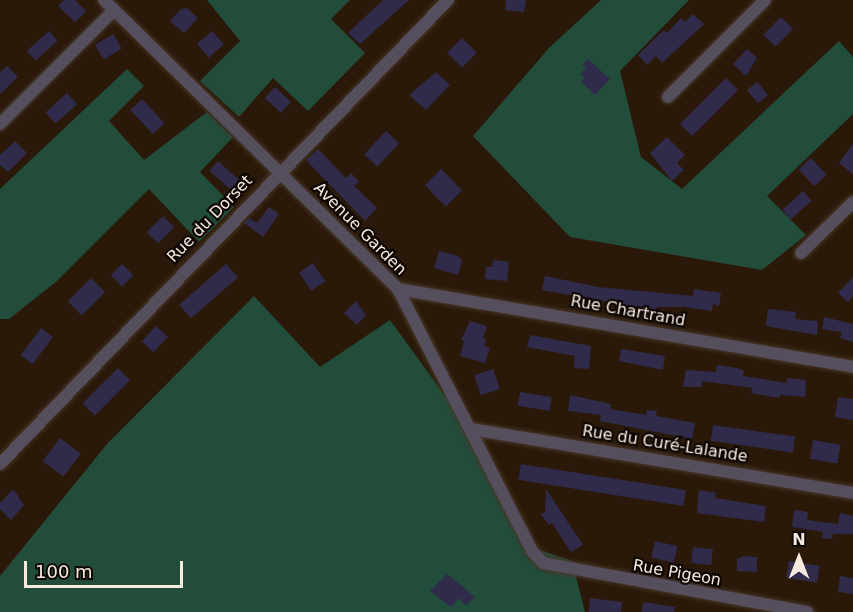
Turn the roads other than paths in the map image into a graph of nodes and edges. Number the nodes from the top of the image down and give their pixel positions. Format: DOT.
graph roads {
  1 [pos="104,0"];
  2 [pos="448,0"];
  3 [pos="765,0"];
  4 [pos="114,10"];
  5 [pos="668,97"];
  6 [pos="0,124"];
  7 [pos="279,172"];
  8 [pos="850,211"];
  9 [pos="801,253"];
  10 [pos="398,289"];
  11 [pos="853,367"];
  12 [pos="471,429"];
  13 [pos="0,464"];
  14 [pos="853,493"];
  15 [pos="543,563"];
  16 [pos="807,612"];
  1 -- 4 [label="street, Avenue Garden"];
  2 -- 7 [label="street, Rue du Dorset"];
  3 -- 5 [label="street"];
  4 -- 6 [label="street"];
  4 -- 7 [label="street, Avenue Garden"];
  7 -- 10 [label="street, Avenue Garden"];
  7 -- 13 [label="street, Rue du Dorset"];
  8 -- 9 [label="street"];
  10 -- 11 [label="street, Rue Chartrand"];
  10 -- 12 [label="street, Avenue Garden"];
  12 -- 14 [label="street, Rue du Curé-Lalande"];
  12 -- 15 [label="street, Avenue Garden"];
  15 -- 16 [label="street, Rue Pigeon"];
}
